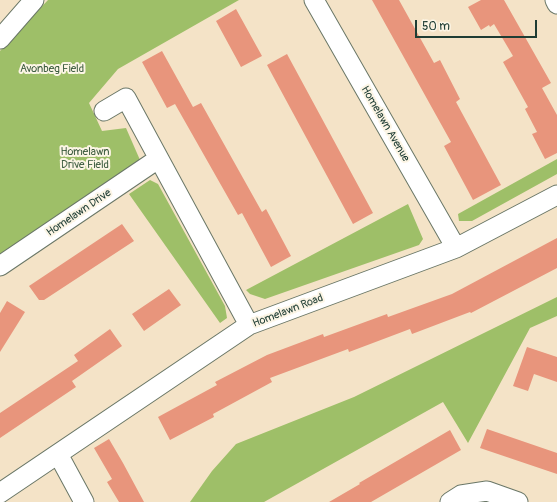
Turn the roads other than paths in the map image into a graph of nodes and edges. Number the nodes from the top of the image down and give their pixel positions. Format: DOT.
graph roads {
  1 [pos="34,0"];
  2 [pos="314,0"];
  3 [pos="555,0"];
  4 [pos="557,4"];
  5 [pos="0,39"];
  6 [pos="104,111"];
  7 [pos="158,159"];
  8 [pos="557,195"];
  9 [pos="456,248"];
  10 [pos="0,266"];
  11 [pos="249,325"];
  12 [pos="58,454"];
  13 [pos="0,493"];
  14 [pos="84,502"];
  15 [pos="450,502"];
  16 [pos="518,502"];
  1 -- 5 [label="street"];
  2 -- 9 [label="street, Homelawn Avenue"];
  3 -- 4 [label="street"];
  6 -- 7 [label="street"];
  7 -- 10 [label="street, Homelawn Drive"];
  7 -- 11 [label="street"];
  8 -- 9 [label="street, Homelawn Road"];
  9 -- 11 [label="street, Homelawn Road"];
  11 -- 12 [label="street, Homelawn Road"];
  12 -- 13 [label="street, Homelawn Road"];
  12 -- 14 [label="street"];
  15 -- 16 [label="street"];
}
